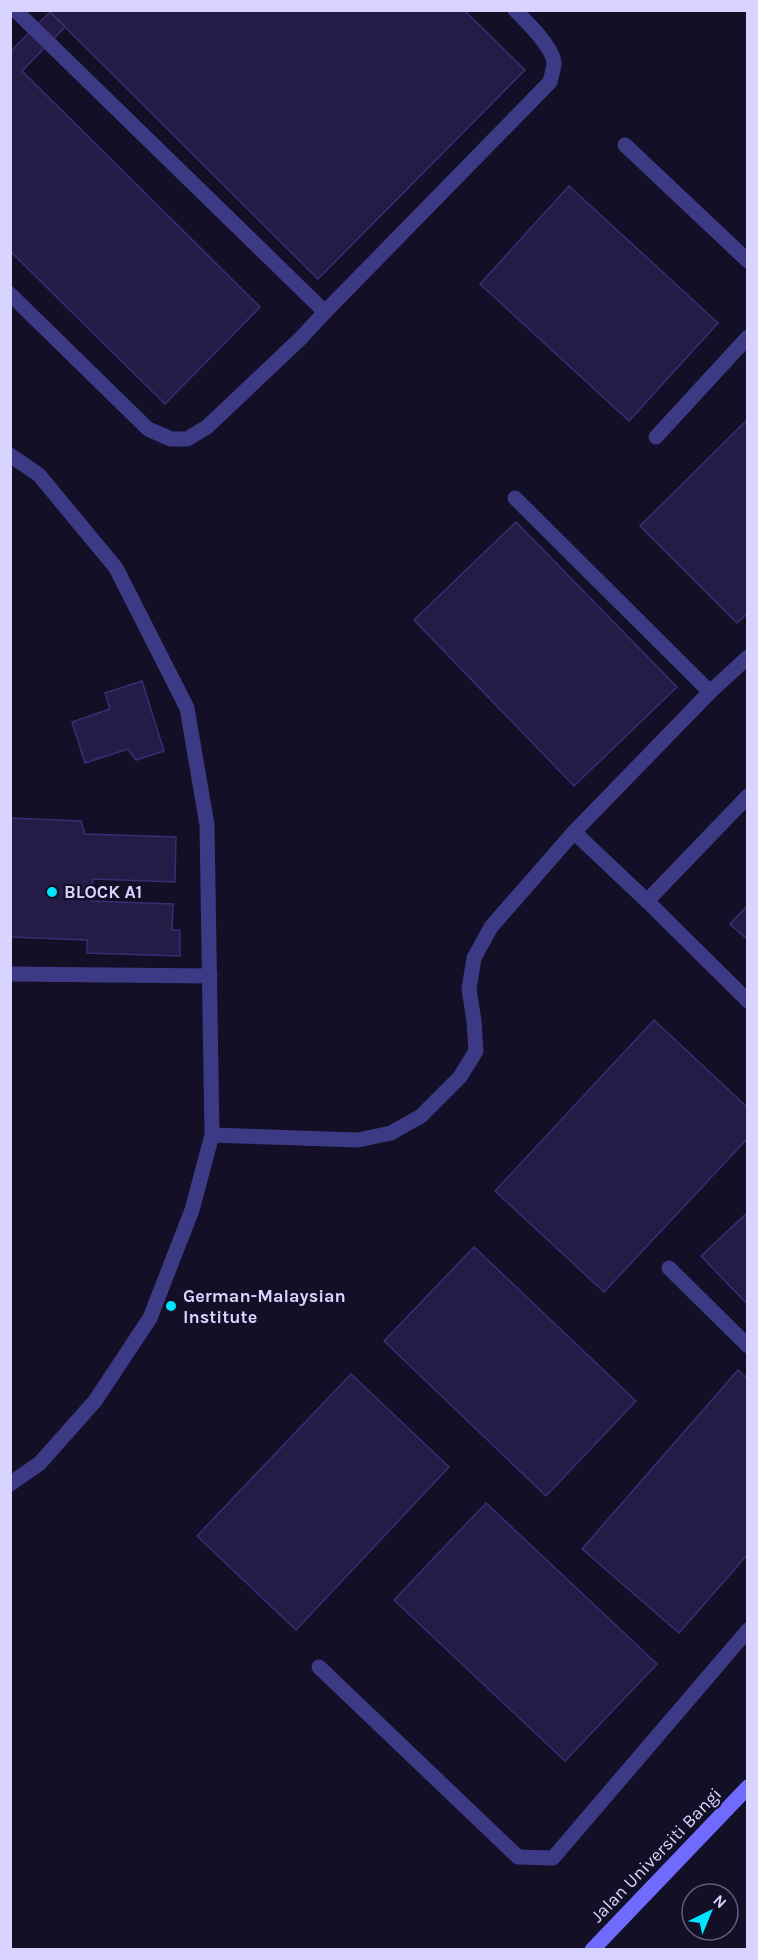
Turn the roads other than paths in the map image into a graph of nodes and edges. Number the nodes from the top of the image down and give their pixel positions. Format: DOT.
graph roads {
  1 [pos="15,10"];
  2 [pos="515,10"];
  3 [pos="625,145"];
  4 [pos="747,261"];
  5 [pos="10,294"];
  6 [pos="325,312"];
  7 [pos="747,337"];
  8 [pos="656,437"];
  9 [pos="10,455"];
  10 [pos="515,498"];
  11 [pos="747,657"];
  12 [pos="710,692"];
  13 [pos="747,796"];
  14 [pos="574,832"];
  15 [pos="647,901"];
  16 [pos="10,974"];
  17 [pos="210,976"];
  18 [pos="747,1000"];
  19 [pos="212,1135"];
  20 [pos="669,1268"];
  21 [pos="747,1346"];
  22 [pos="10,1484"];
  23 [pos="747,1630"];
  24 [pos="320,1667"];
  25 [pos="747,1787"];
  26 [pos="592,1950"];
  1 -- 6 [label="street"];
  2 -- 6 [label="street"];
  3 -- 4 [label="street"];
  5 -- 6 [label="street"];
  7 -- 8 [label="street"];
  9 -- 17 [label="street"];
  10 -- 12 [label="street"];
  11 -- 12 [label="street"];
  12 -- 14 [label="street"];
  13 -- 15 [label="street"];
  14 -- 15 [label="street"];
  14 -- 19 [label="street"];
  15 -- 18 [label="street"];
  16 -- 17 [label="street"];
  17 -- 19 [label="street"];
  19 -- 22 [label="street"];
  20 -- 21 [label="street"];
  23 -- 24 [label="street"];
  25 -- 26 [label="street, Jalan Universiti Bangi"];
}
